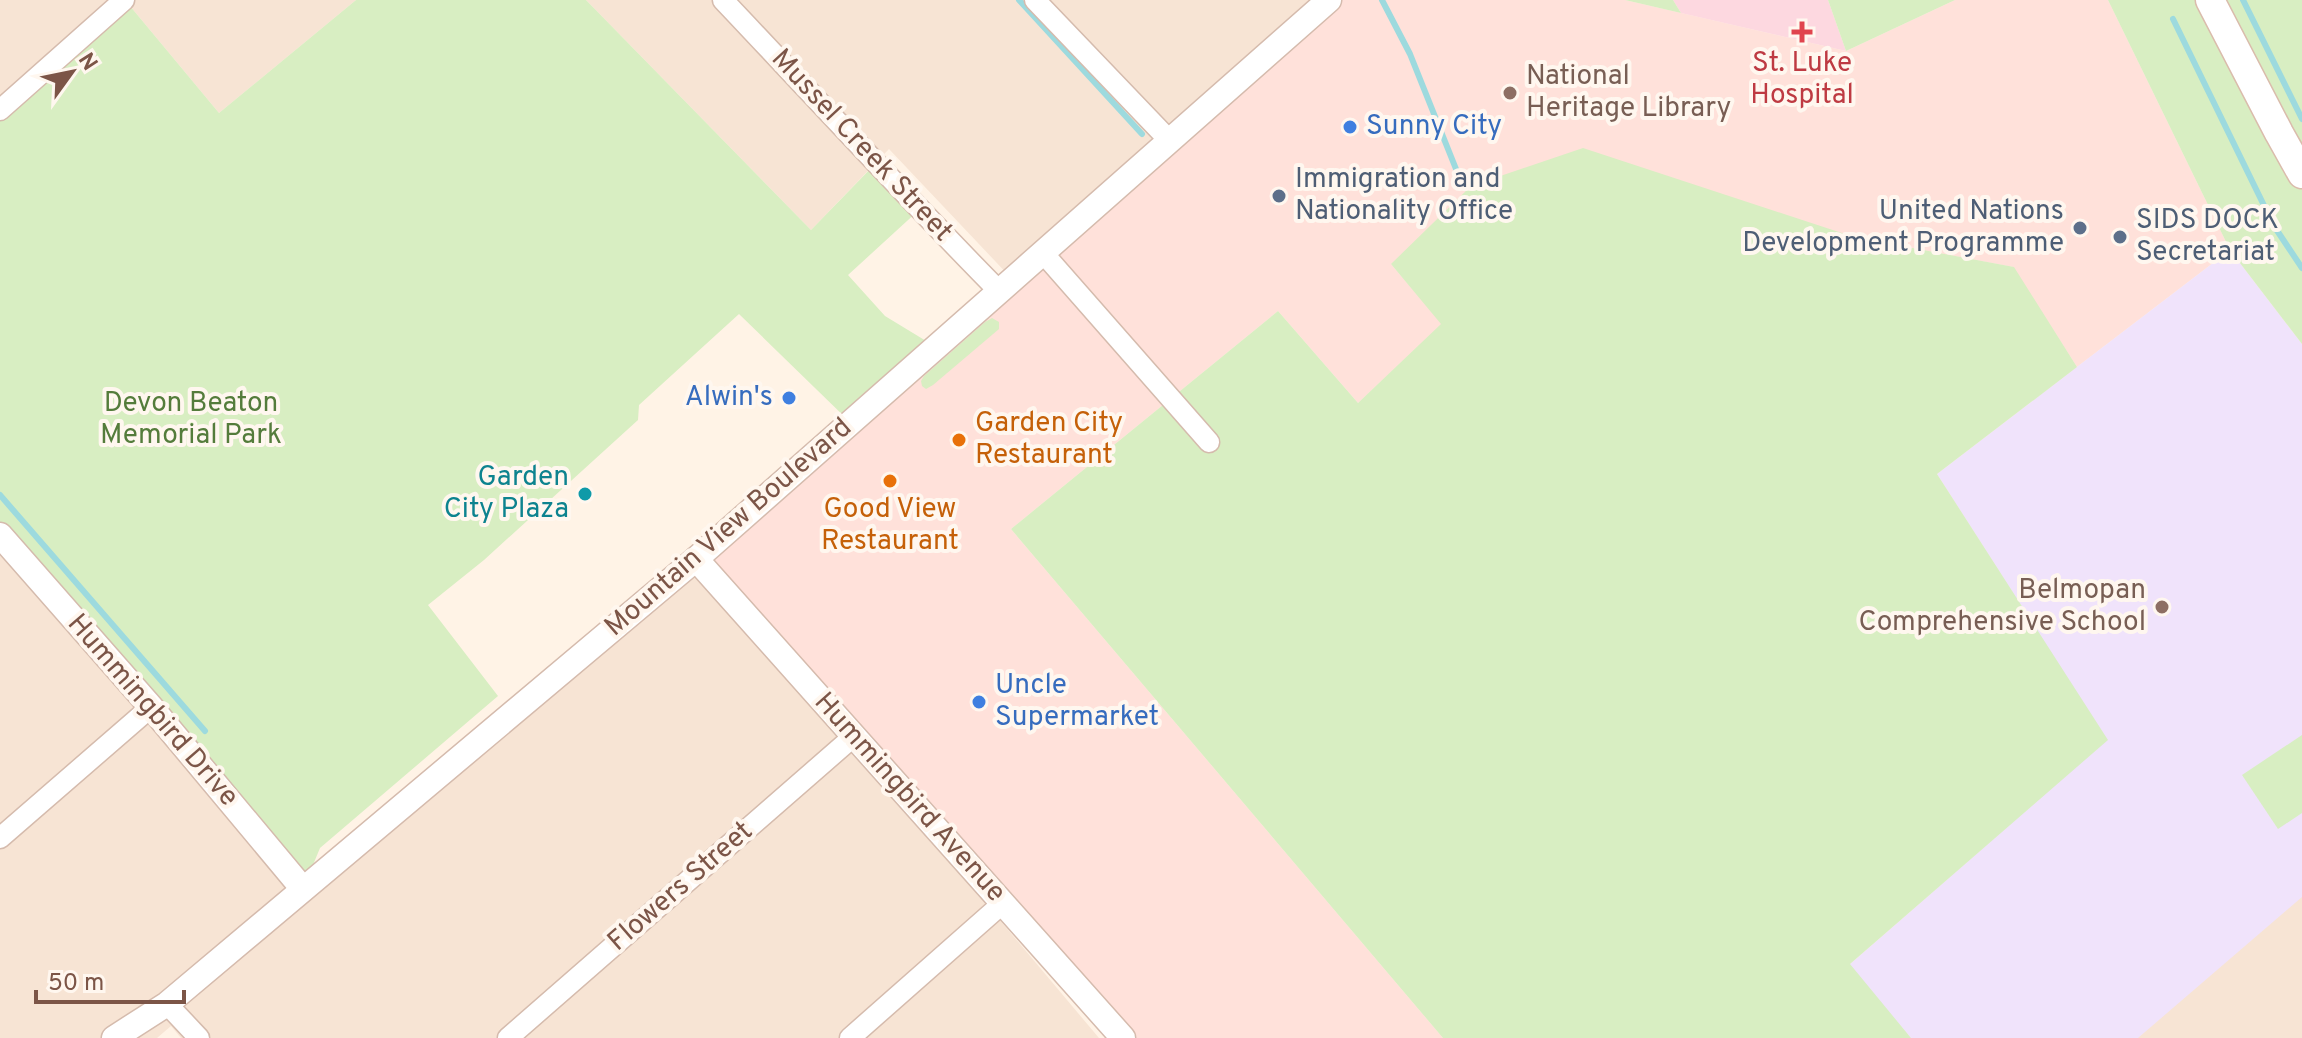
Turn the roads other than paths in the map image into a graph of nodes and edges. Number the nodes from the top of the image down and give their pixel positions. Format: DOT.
graph roads {
  1 [pos="124,0"];
  2 [pos="723,0"];
  3 [pos="1035,0"];
  4 [pos="1329,0"];
  5 [pos="2210,0"];
  6 [pos="0,110"];
  7 [pos="1169,140"];
  8 [pos="2302,174"];
  9 [pos="1043,253"];
  10 [pos="1000,292"];
  11 [pos="1209,442"];
  12 [pos="4,547"];
  13 [pos="696,559"];
  14 [pos="151,707"];
  15 [pos="854,736"];
  16 [pos="0,838"];
  17 [pos="303,889"];
  18 [pos="1003,903"];
  19 [pos="167,1004"];
  20 [pos="114,1038"];
  21 [pos="199,1038"];
  22 [pos="508,1038"];
  23 [pos="850,1038"];
  24 [pos="1123,1038"];
  1 -- 6 [label="street"];
  2 -- 10 [label="street, Mussel Creek Street"];
  3 -- 7 [label="street"];
  4 -- 7 [label="street, Mountain View Boulevard"];
  5 -- 8 [label="main road"];
  7 -- 9 [label="street, Mountain View Boulevard"];
  9 -- 10 [label="street, Mountain View Boulevard"];
  9 -- 11 [label="street"];
  10 -- 13 [label="street, Mountain View Boulevard"];
  12 -- 14 [label="street, Hummingbird Drive"];
  13 -- 15 [label="street, Hummingbird Avenue"];
  13 -- 17 [label="street, Mountain View Boulevard"];
  14 -- 16 [label="street"];
  14 -- 17 [label="street, Hummingbird Drive"];
  15 -- 18 [label="street, Hummingbird Avenue"];
  15 -- 22 [label="street, Flowers Street"];
  17 -- 19 [label="street, Mountain View Boulevard"];
  18 -- 23 [label="street"];
  18 -- 24 [label="street, Hummingbird Avenue"];
  19 -- 20 [label="street, Mountain View Boulevard"];
  19 -- 21 [label="street"];
}
